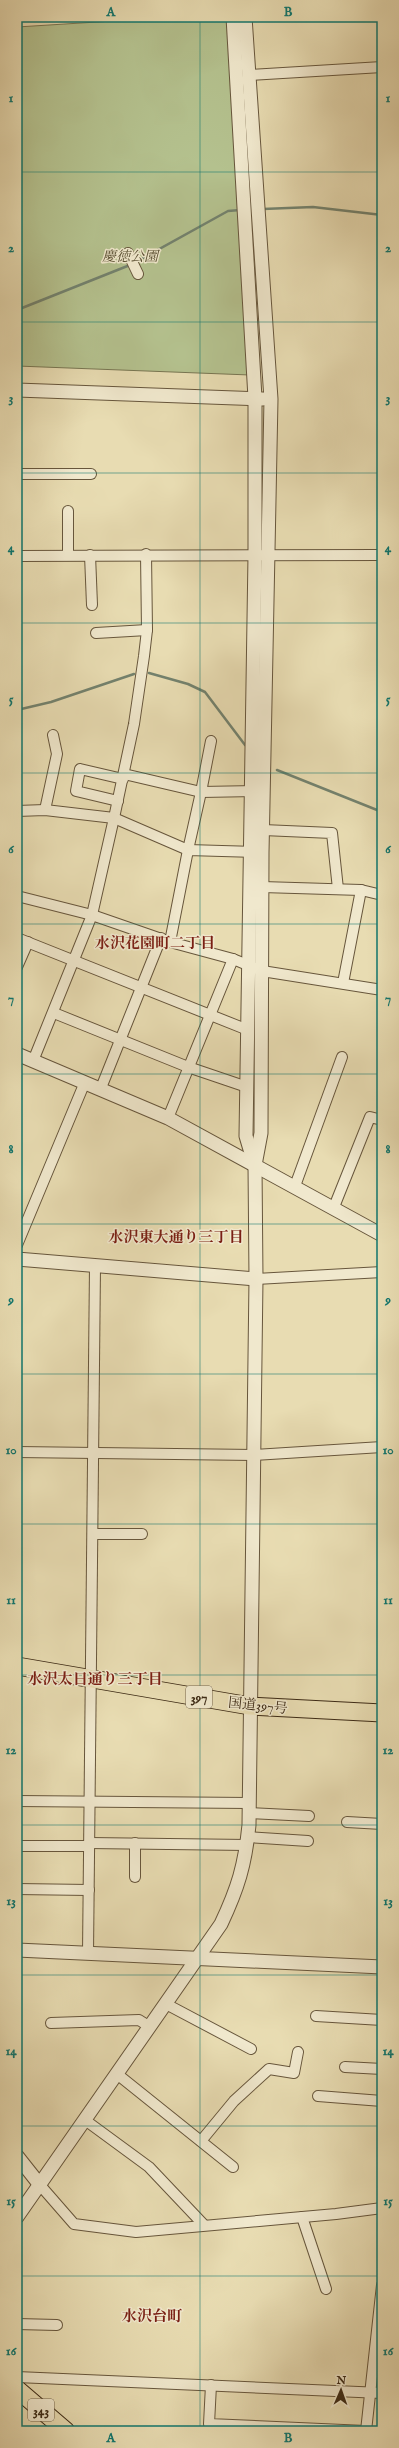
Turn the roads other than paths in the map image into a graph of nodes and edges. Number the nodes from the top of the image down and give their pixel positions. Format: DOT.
graph roads {
  1 [pos="233,17"];
  2 [pos="245,17"];
  3 [pos="382,67"];
  4 [pos="249,75"];
  5 [pos="252,220"];
  6 [pos="130,255"];
  7 [pos="137,272"];
  8 [pos="17,390"];
  9 [pos="255,398"];
  10 [pos="270,399"];
  11 [pos="17,474"];
  12 [pos="91,474"];
  13 [pos="68,511"];
  14 [pos="146,554"];
  15 [pos="68,555"];
  16 [pos="90,555"];
  17 [pos="261,555"];
  18 [pos="382,555"];
  19 [pos="17,556"];
  20 [pos="92,605"];
  21 [pos="146,630"];
  22 [pos="96,633"];
  23 [pos="53,735"];
  24 [pos="211,741"];
  25 [pos="124,776"];
  26 [pos="258,791"];
  27 [pos="201,792"];
  28 [pos="118,801"];
  29 [pos="45,810"];
  30 [pos="17,811"];
  31 [pos="114,818"];
  32 [pos="263,830"];
  33 [pos="188,850"];
  34 [pos="257,852"];
  35 [pos="262,887"];
  36 [pos="338,889"];
  37 [pos="361,890"];
  38 [pos="382,895"];
  39 [pos="17,896"];
  40 [pos="92,915"];
  41 [pos="17,938"];
  42 [pos="166,940"];
  43 [pos="28,942"];
  44 [pos="74,959"];
  45 [pos="233,959"];
  46 [pos="249,966"];
  47 [pos="17,967"];
  48 [pos="262,971"];
  49 [pos="343,983"];
  50 [pos="142,988"];
  51 [pos="382,990"];
  52 [pos="54,1013"];
  53 [pos="210,1014"];
  54 [pos="248,1030"];
  55 [pos="121,1040"];
  56 [pos="17,1054"];
  57 [pos="342,1057"];
  58 [pos="33,1060"];
  59 [pos="188,1067"];
  60 [pos="85,1082"];
  61 [pos="247,1087"];
  62 [pos="100,1088"];
  63 [pos="168,1118"];
  64 [pos="382,1120"];
  65 [pos="255,1165"];
  66 [pos="295,1186"];
  67 [pos="334,1207"];
  68 [pos="382,1235"];
  69 [pos="17,1244"];
  70 [pos="17,1259"];
  71 [pos="95,1266"];
  72 [pos="382,1272"];
  73 [pos="256,1279"];
  74 [pos="382,1447"];
  75 [pos="17,1452"];
  76 [pos="92,1452"];
  77 [pos="254,1455"];
  78 [pos="93,1534"];
  79 [pos="142,1534"];
  80 [pos="17,1666"];
  81 [pos="92,1679"];
  82 [pos="250,1706"];
  83 [pos="382,1712"];
  84 [pos="17,1801"];
  85 [pos="90,1802"];
  86 [pos="249,1808"];
  87 [pos="309,1816"];
  88 [pos="347,1822"];
  89 [pos="382,1824"];
  90 [pos="308,1840"];
  91 [pos="248,1841"];
  92 [pos="135,1844"];
  93 [pos="90,1845"];
  94 [pos="17,1846"];
  95 [pos="135,1877"];
  96 [pos="17,1889"];
  97 [pos="89,1890"];
  98 [pos="17,1950"];
  99 [pos="88,1954"];
  100 [pos="198,1959"];
  101 [pos="382,1967"];
  102 [pos="166,2004"];
  103 [pos="316,2016"];
  104 [pos="382,2020"];
  105 [pos="51,2023"];
  106 [pos="150,2027"];
  107 [pos="251,2049"];
  108 [pos="298,2052"];
  109 [pos="345,2067"];
  110 [pos="382,2069"];
  111 [pos="117,2074"];
  112 [pos="318,2096"];
  113 [pos="382,2101"];
  114 [pos="85,2120"];
  115 [pos="201,2141"];
  116 [pos="17,2156"];
  117 [pos="233,2167"];
  118 [pos="40,2185"];
  119 [pos="382,2208"];
  120 [pos="18,2212"];
  121 [pos="302,2217"];
  122 [pos="203,2224"];
  123 [pos="382,2285"];
  124 [pos="326,2289"];
  125 [pos="381,2297"];
  126 [pos="17,2324"];
  127 [pos="57,2325"];
  128 [pos="17,2377"];
  129 [pos="211,2385"];
  130 [pos="17,2389"];
  131 [pos="370,2392"];
  132 [pos="382,2393"];
  133 [pos="66,2431"];
  134 [pos="366,2431"];
  1 -- 5 [label="street"];
  2 -- 4 [label="street"];
  3 -- 4 [label="street"];
  4 -- 5 [label="street"];
  5 -- 9 [label="street"];
  5 -- 10 [label="street"];
  6 -- 7 [label="street"];
  8 -- 9 [label="street"];
  9 -- 10 [label="street"];
  9 -- 17 [label="street"];
  10 -- 17 [label="street"];
  11 -- 12 [label="street"];
  13 -- 15 [label="street"];
  14 -- 16 [label="street"];
  14 -- 17 [label="street"];
  14 -- 21 [label="street"];
  15 -- 16 [label="street"];
  15 -- 19 [label="street"];
  16 -- 20 [label="street"];
  17 -- 18 [label="street"];
  17 -- 26 [label="street"];
  21 -- 22 [label="street"];
  21 -- 25 [label="street"];
  23 -- 29 [label="street"];
  24 -- 27 [label="street"];
  25 -- 27 [label="street"];
  25 -- 28 [label="street"];
  25 -- 28 [label="street"];
  26 -- 27 [label="street"];
  26 -- 32 [label="street"];
  26 -- 34 [label="street"];
  27 -- 33 [label="street"];
  28 -- 31 [label="street"];
  29 -- 30 [label="street"];
  29 -- 31 [label="street"];
  31 -- 33 [label="street"];
  31 -- 40 [label="street"];
  32 -- 34 [label="street"];
  32 -- 36 [label="street"];
  33 -- 34 [label="street"];
  33 -- 42 [label="street"];
  34 -- 35 [label="street"];
  34 -- 46 [label="street"];
  35 -- 36 [label="street"];
  35 -- 48 [label="street"];
  36 -- 37 [label="street"];
  37 -- 38 [label="street"];
  37 -- 49 [label="street"];
  39 -- 40 [label="street"];
  40 -- 42 [label="street"];
  40 -- 44 [label="street"];
  41 -- 43 [label="street"];
  42 -- 45 [label="street"];
  42 -- 50 [label="street"];
  43 -- 44 [label="street"];
  43 -- 47 [label="street"];
  44 -- 50 [label="street"];
  44 -- 52 [label="street"];
  45 -- 46 [label="street"];
  45 -- 53 [label="street"];
  46 -- 48 [label="street"];
  46 -- 54 [label="street"];
  48 -- 49 [label="street"];
  48 -- 65 [label="street"];
  49 -- 51 [label="street"];
  50 -- 53 [label="street"];
  50 -- 55 [label="street"];
  52 -- 55 [label="street"];
  52 -- 58 [label="street"];
  53 -- 54 [label="street"];
  53 -- 59 [label="street"];
  54 -- 61 [label="street"];
  55 -- 59 [label="street"];
  55 -- 62 [label="street"];
  56 -- 58 [label="street"];
  57 -- 66 [label="street"];
  58 -- 60 [label="street"];
  59 -- 61 [label="street"];
  59 -- 63 [label="street"];
  60 -- 62 [label="street"];
  60 -- 69 [label="street"];
  61 -- 65 [label="street"];
  62 -- 63 [label="street"];
  63 -- 65 [label="street"];
  64 -- 67 [label="street"];
  65 -- 66 [label="street"];
  65 -- 73 [label="street"];
  66 -- 67 [label="street"];
  67 -- 68 [label="street"];
  70 -- 71 [label="street"];
  71 -- 73 [label="street"];
  71 -- 76 [label="street"];
  72 -- 73 [label="street"];
  73 -- 77 [label="street"];
  74 -- 77 [label="street"];
  75 -- 76 [label="street"];
  76 -- 77 [label="street"];
  76 -- 78 [label="street"];
  77 -- 82 [label="street"];
  78 -- 79 [label="street"];
  78 -- 81 [label="street"];
  80 -- 81 [label="highway, 国道397号 / 397"];
  81 -- 82 [label="highway, 国道397号 / 397"];
  81 -- 85 [label="street"];
  82 -- 83 [label="highway, 国道397号 / 397"];
  82 -- 86 [label="street"];
  84 -- 85 [label="street"];
  85 -- 86 [label="street"];
  85 -- 93 [label="street"];
  86 -- 87 [label="street"];
  86 -- 91 [label="street"];
  88 -- 89 [label="street"];
  90 -- 91 [label="street"];
  91 -- 92 [label="street"];
  91 -- 100 [label="street"];
  92 -- 93 [label="street"];
  92 -- 95 [label="street"];
  93 -- 94 [label="street"];
  93 -- 97 [label="street"];
  96 -- 97 [label="street"];
  97 -- 99 [label="street"];
  98 -- 99 [label="street"];
  99 -- 100 [label="street"];
  100 -- 101 [label="street"];
  100 -- 102 [label="street"];
  102 -- 106 [label="street"];
  102 -- 107 [label="street"];
  103 -- 104 [label="street"];
  105 -- 106 [label="street"];
  106 -- 111 [label="street"];
  108 -- 115 [label="street"];
  109 -- 110 [label="street"];
  111 -- 114 [label="street"];
  111 -- 115 [label="street"];
  112 -- 113 [label="street"];
  114 -- 118 [label="street"];
  114 -- 122 [label="street"];
  115 -- 117 [label="street"];
  116 -- 118 [label="street"];
  118 -- 120 [label="street"];
  118 -- 122 [label="street"];
  119 -- 121 [label="street"];
  121 -- 122 [label="street"];
  121 -- 124 [label="street"];
  123 -- 125 [label="street"];
  125 -- 131 [label="street"];
  126 -- 127 [label="street"];
  128 -- 129 [label="street"];
  129 -- 131 [label="street"];
  129 -- 134 [label="street"];
  130 -- 133 [label="highway, 343"];
  131 -- 132 [label="street"];
  131 -- 134 [label="street"];
}
